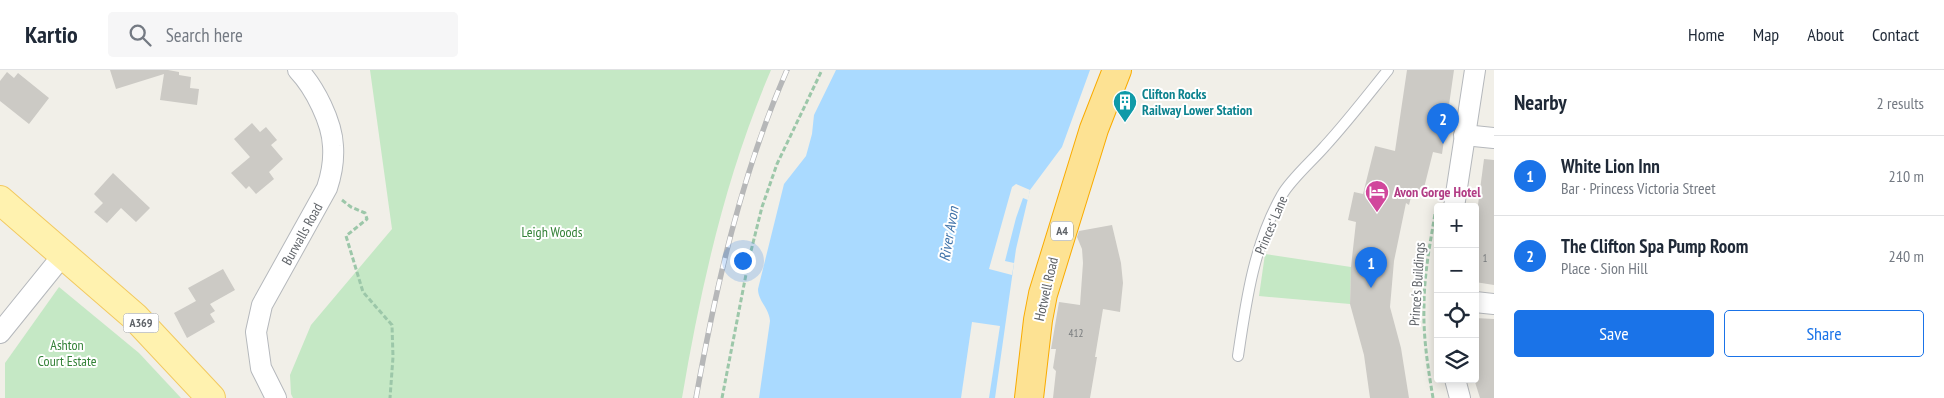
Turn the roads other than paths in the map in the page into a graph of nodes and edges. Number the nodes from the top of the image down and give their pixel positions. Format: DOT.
graph roads {
  1 [pos="298,70"];
  2 [pos="1117,70"];
  3 [pos="1388,70"];
  4 [pos="1475,70"];
  5 [pos="1464,135"];
  6 [pos="1494,138"];
  7 [pos="0,200"];
  8 [pos="1446,203"];
  9 [pos="63,255"];
  10 [pos="1479,302"];
  11 [pos="1494,304"];
  12 [pos="0,333"];
  13 [pos="1238,356"];
  14 [pos="1457,383"];
  15 [pos="211,398"];
  16 [pos="276,398"];
  17 [pos="1029,398"];
  18 [pos="1460,398"];
  1 -- 16 [label="street, Burwalls Road"];
  2 -- 17 [label="highway, Hotwell Road / A4"];
  3 -- 13 [label="lane, Princes' Lane"];
  4 -- 5 [label="street"];
  5 -- 6 [label="street"];
  5 -- 8 [label="street"];
  7 -- 9 [label="main road, A369"];
  9 -- 12 [label="street"];
  9 -- 15 [label="main road, A369"];
  10 -- 11 [label="street"];
  14 -- 18 [label="street"];
}
